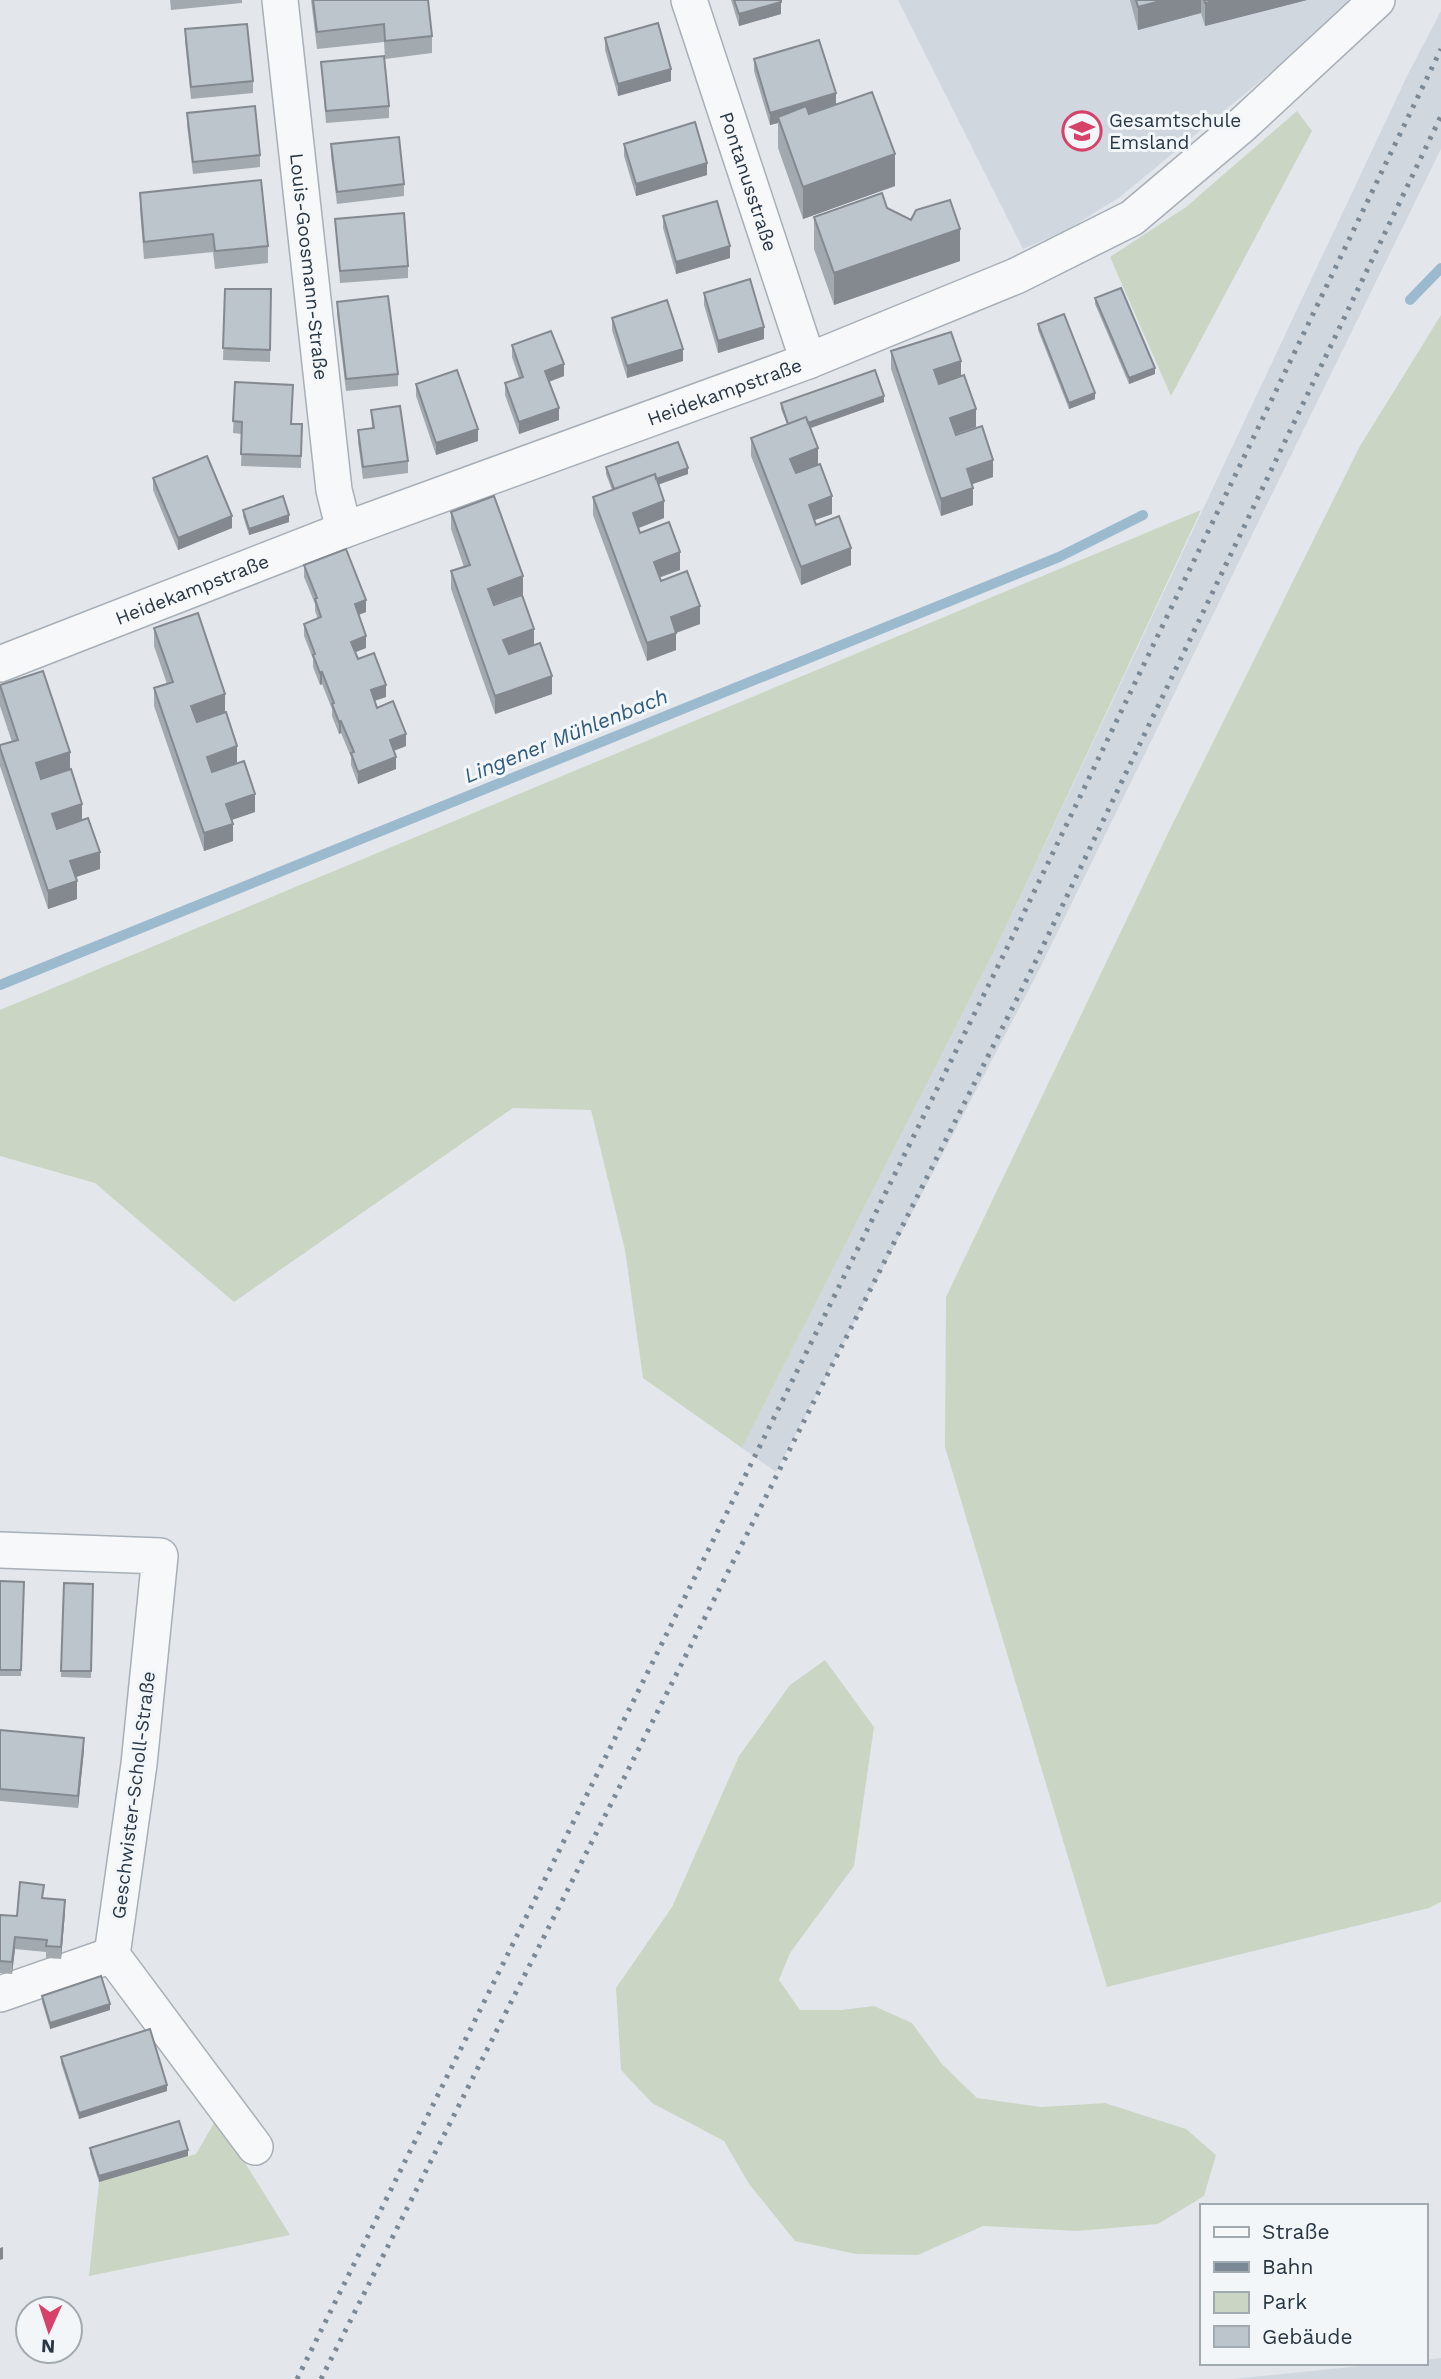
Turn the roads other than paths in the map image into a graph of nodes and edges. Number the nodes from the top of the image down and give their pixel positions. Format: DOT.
graph roads {
  1 [pos="280,0"];
  2 [pos="689,0"];
  3 [pos="1377,0"];
  4 [pos="807,361"];
  5 [pos="344,530"];
  6 [pos="0,664"];
  7 [pos="0,1550"];
  8 [pos="112,1955"];
  9 [pos="0,1994"];
  10 [pos="255,2147"];
  1 -- 5 [label="street, Louis-Goosmann-Straße"];
  2 -- 4 [label="street, Pontanusstraße"];
  3 -- 4 [label="street, Heidekampstraße"];
  4 -- 5 [label="street, Heidekampstraße"];
  5 -- 6 [label="street, Heidekampstraße"];
  7 -- 8 [label="street, Geschwister-Scholl-Straße"];
  8 -- 9 [label="street"];
  8 -- 10 [label="street"];
}
